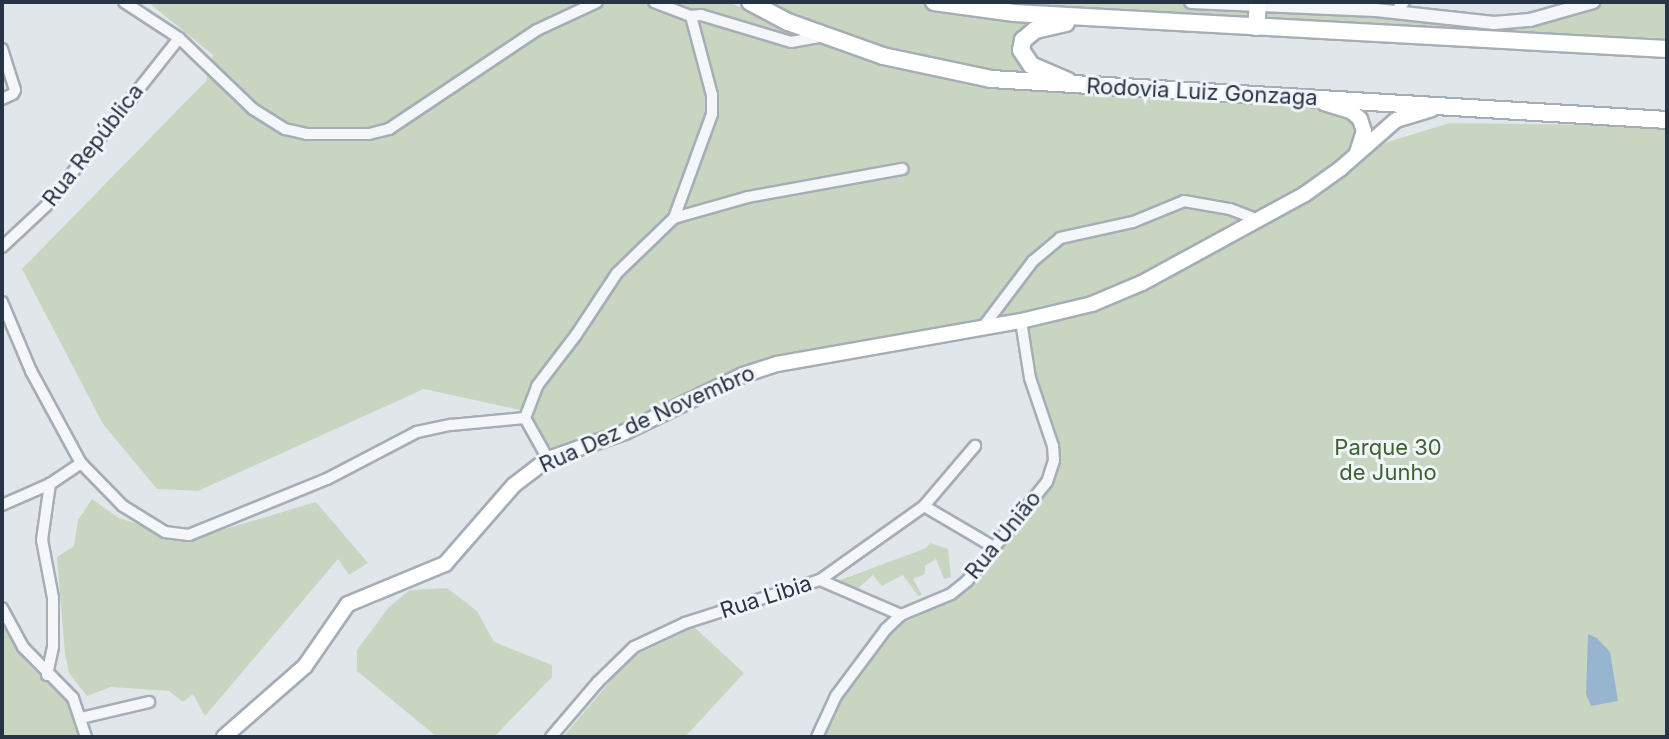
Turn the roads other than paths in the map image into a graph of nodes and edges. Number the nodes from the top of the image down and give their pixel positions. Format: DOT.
graph roads {
  1 [pos="124,2"];
  2 [pos="597,2"];
  3 [pos="654,2"];
  4 [pos="750,2"];
  5 [pos="934,2"];
  6 [pos="1191,2"];
  7 [pos="1404,2"];
  8 [pos="1593,2"];
  9 [pos="1258,4"];
  10 [pos="1376,6"];
  11 [pos="1395,12"];
  12 [pos="691,16"];
  13 [pos="1116,19"];
  14 [pos="1256,27"];
  15 [pos="824,36"];
  16 [pos="179,38"];
  17 [pos="1664,48"];
  18 [pos="2,49"];
  19 [pos="1081,85"];
  20 [pos="1309,98"];
  21 [pos="2,99"];
  22 [pos="1443,107"];
  23 [pos="1667,120"];
  24 [pos="1355,157"];
  25 [pos="902,169"];
  26 [pos="674,218"];
  27 [pos="1259,220"];
  28 [pos="2,247"];
  29 [pos="2,302"];
  30 [pos="1021,321"];
  31 [pos="983,327"];
  32 [pos="525,418"];
  33 [pos="975,446"];
  34 [pos="548,459"];
  35 [pos="81,463"];
  36 [pos="50,484"];
  37 [pos="2,505"];
  38 [pos="924,506"];
  39 [pos="992,546"];
  40 [pos="820,580"];
  41 [pos="2,608"];
  42 [pos="901,615"];
  43 [pos="47,675"];
  44 [pos="149,702"];
  45 [pos="81,718"];
  46 [pos="86,737"];
  47 [pos="224,737"];
  48 [pos="551,737"];
  49 [pos="817,737"];
  1 -- 16 [label="street"];
  2 -- 16 [label="street"];
  3 -- 12 [label="street"];
  4 -- 15 [label="highway, Rodovia Luiz Gonzaga"];
  5 -- 13 [label="highway"];
  6 -- 9 [label="street"];
  7 -- 11 [label="street"];
  8 -- 11 [label="street"];
  9 -- 10 [label="street"];
  9 -- 14 [label="highway"];
  10 -- 11 [label="street"];
  12 -- 15 [label="street"];
  12 -- 26 [label="street"];
  13 -- 14 [label="highway"];
  13 -- 19 [label="highway"];
  14 -- 17 [label="highway"];
  15 -- 19 [label="highway, Rodovia Luiz Gonzaga"];
  16 -- 28 [label="street, Rua República"];
  18 -- 21 [label="street"];
  19 -- 20 [label="highway, Rodovia Luiz Gonzaga"];
  20 -- 22 [label="highway, Rodovia Luiz Gonzaga"];
  20 -- 24 [label="main road"];
  22 -- 23 [label="highway, Rodovia Luiz Gonzaga"];
  22 -- 24 [label="main road, Rua Dez de Novembro"];
  24 -- 27 [label="main road, Rua Dez de Novembro"];
  25 -- 26 [label="street"];
  26 -- 32 [label="street"];
  27 -- 30 [label="main road, Rua Dez de Novembro"];
  27 -- 31 [label="street"];
  29 -- 35 [label="street"];
  30 -- 31 [label="main road, Rua Dez de Novembro"];
  30 -- 39 [label="street, Rua União"];
  31 -- 34 [label="main road, Rua Dez de Novembro"];
  32 -- 34 [label="street"];
  32 -- 35 [label="street"];
  33 -- 38 [label="street, Rua Libia"];
  34 -- 47 [label="main road, Rua Dez de Novembro"];
  35 -- 36 [label="street"];
  36 -- 37 [label="street"];
  36 -- 43 [label="street"];
  38 -- 39 [label="street"];
  38 -- 40 [label="street, Rua Libia"];
  39 -- 42 [label="street, Rua União"];
  40 -- 42 [label="street"];
  40 -- 48 [label="street, Rua Libia"];
  41 -- 43 [label="street"];
  42 -- 49 [label="street, Rua União"];
  43 -- 45 [label="street"];
  44 -- 45 [label="street"];
  45 -- 46 [label="street"];
}
